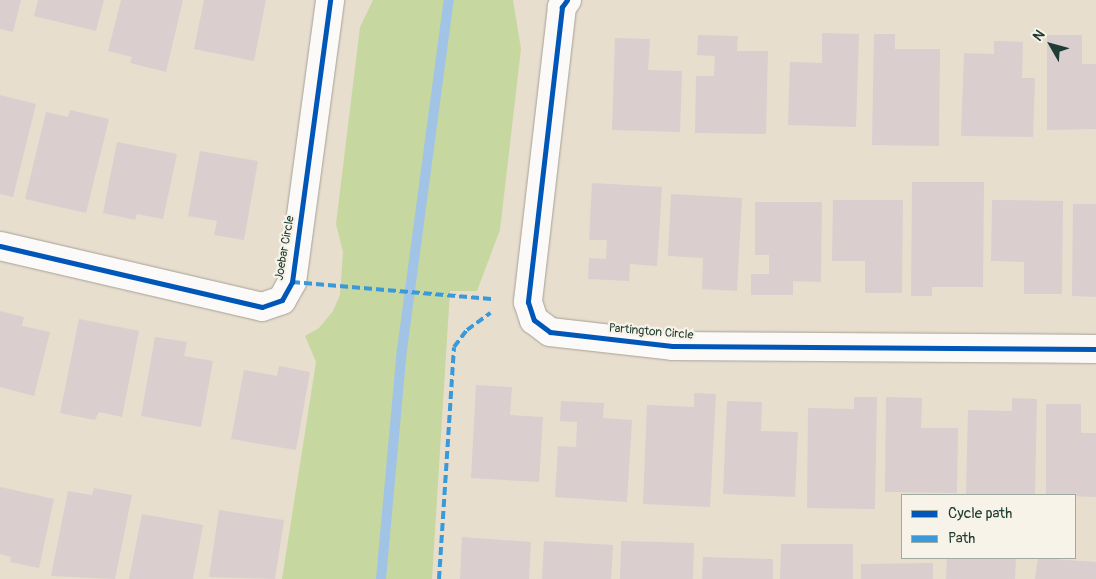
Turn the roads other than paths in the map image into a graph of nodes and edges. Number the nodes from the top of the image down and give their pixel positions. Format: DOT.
graph roads {
  1 [pos="330,0"];
  2 [pos="567,0"];
  3 [pos="0,246"];
  4 [pos="1096,349"];
  1 -- 3 [label="street, Joebar Circle"];
  2 -- 4 [label="street, Partington Circle"];
}
